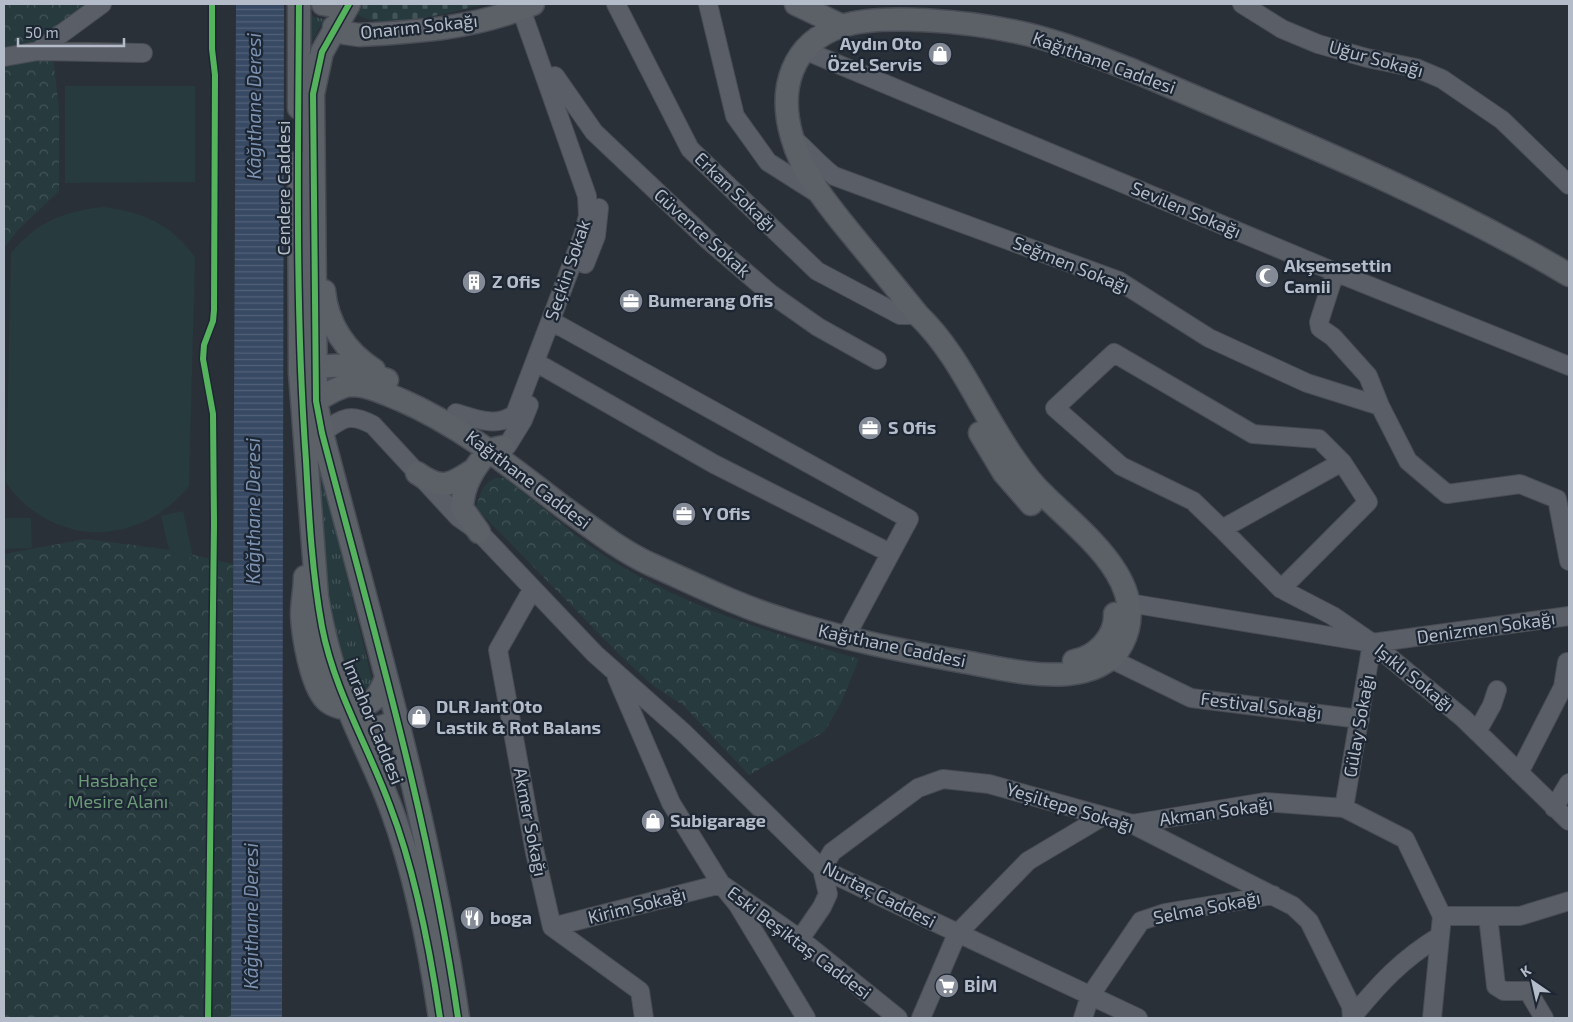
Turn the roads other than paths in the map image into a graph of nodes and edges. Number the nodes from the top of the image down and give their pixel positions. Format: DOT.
graph roads {
  1 [pos="101,4"];
  2 [pos="299,4"];
  3 [pos="324,4"];
  4 [pos="340,4"];
  5 [pos="349,4"];
  6 [pos="616,4"];
  7 [pos="708,4"];
  8 [pos="796,4"];
  9 [pos="1242,4"];
  10 [pos="527,6"];
  11 [pos="842,26"];
  12 [pos="334,27"];
  13 [pos="804,50"];
  14 [pos="38,52"];
  15 [pos="142,53"];
  16 [pos="4,57"];
  17 [pos="554,76"];
  18 [pos="792,138"];
  19 [pos="1569,185"];
  20 [pos="820,195"];
  21 [pos="1432,200"];
  22 [pos="315,257"];
  23 [pos="1569,263"];
  24 [pos="1335,272"];
  25 [pos="1569,275"];
  26 [pos="918,315"];
  27 [pos="555,324"];
  28 [pos="877,360"];
  29 [pos="1569,366"];
  30 [pos="544,367"];
  31 [pos="307,370"];
  32 [pos="392,382"];
  33 [pos="316,401"];
  34 [pos="1380,406"];
  35 [pos="456,413"];
  36 [pos="322,433"];
  37 [pos="498,448"];
  38 [pos="1342,462"];
  39 [pos="472,471"];
  40 [pos="417,473"];
  41 [pos="1222,529"];
  42 [pos="478,532"];
  43 [pos="890,553"];
  44 [pos="1569,561"];
  45 [pos="1282,589"];
  46 [pos="532,590"];
  47 [pos="1121,604"];
  48 [pos="1569,616"];
  49 [pos="847,633"];
  50 [pos="1372,643"];
  51 [pos="1104,654"];
  52 [pos="1567,662"];
  53 [pos="615,673"];
  54 [pos="386,678"];
  55 [pos="1497,690"];
  56 [pos="348,708"];
  57 [pos="667,719"];
  58 [pos="1360,719"];
  59 [pos="1477,732"];
  60 [pos="402,740"];
  61 [pos="363,742"];
  62 [pos="649,752"];
  63 [pos="1519,773"];
  64 [pos="1569,783"];
  65 [pos="1344,808"];
  66 [pos="1554,808"];
  67 [pos="1102,817"];
  68 [pos="1569,821"];
  69 [pos="1132,824"];
  70 [pos="822,869"];
  71 [pos="721,884"];
  72 [pos="1273,895"];
  73 [pos="1569,901"];
  74 [pos="1442,916"];
  75 [pos="1488,916"];
  76 [pos="552,927"];
  77 [pos="957,934"];
  78 [pos="1440,936"];
  79 [pos="800,939"];
  80 [pos="1090,996"];
  81 [pos="440,1018"];
  82 [pos="458,1018"];
  83 [pos="644,1018"];
  84 [pos="806,1018"];
  85 [pos="898,1018"];
  86 [pos="921,1018"];
  87 [pos="1083,1018"];
  88 [pos="1138,1018"];
  89 [pos="1352,1018"];
  90 [pos="1432,1018"];
  91 [pos="1544,1018"];
  1 -- 14 [label="street"];
  2 -- 31 [label="main road, Cendere Caddesi"];
  3 -- 4 [label="main road"];
  5 -- 12 [label="main road, Cendere Caddesi"];
  6 -- 26 [label="street, Erkan Sokağı"];
  7 -- 20 [label="street"];
  8 -- 11 [label="main road"];
  9 -- 19 [label="street, Uğur Sokağı"];
  10 -- 12 [label="main road, Onarım Sokağı"];
  10 -- 17 [label="street, Seçkin Sokak"];
  10 -- 27 [label="street, Seçkin Sokak"];
  11 -- 13 [label="main road, Kağıthane Caddesi"];
  11 -- 21 [label="main road, Kağıthane Caddesi"];
  12 -- 22 [label="main road, Cendere Caddesi"];
  13 -- 18 [label="main road, Kağıthane Caddesi"];
  13 -- 24 [label="street, Sevilen Sokağı"];
  14 -- 15 [label="street"];
  14 -- 16 [label="street"];
  17 -- 27 [label="street, Seçkin Sokak"];
  17 -- 28 [label="street, Güvence Sokak"];
  18 -- 20 [label="main road, Kağıthane Caddesi"];
  18 -- 34 [label="street, Seğmen Sokağı"];
  20 -- 26 [label="main road, Kağıthane Caddesi"];
  21 -- 23 [label="main road, Kağıthane Caddesi"];
  21 -- 25 [label="main road, Kağıthane Caddesi"];
  22 -- 31 [label="main road, Cendere Caddesi"];
  22 -- 32 [label="main road"];
  24 -- 29 [label="street, Sevilen Sokağı"];
  24 -- 34 [label="street"];
  26 -- 47 [label="main road, Kağıthane Caddesi"];
  27 -- 30 [label="street, Seçkin Sokak"];
  27 -- 35 [label="street, Seçkin Sokak"];
  27 -- 43 [label="street"];
  30 -- 37 [label="street, Seçkin Sokak"];
  30 -- 43 [label="street"];
  31 -- 32 [label="main road, Kağıthane Caddesi"];
  31 -- 33 [label="main road, Cendere Caddesi"];
  31 -- 56 [label="main road"];
  32 -- 35 [label="main road, Kağıthane Caddesi"];
  33 -- 36 [label="main road, İmrahor Caddesi"];
  33 -- 37 [label="main road, Kağıthane Caddesi"];
  34 -- 44 [label="street"];
  35 -- 37 [label="main road, Kağıthane Caddesi"];
  36 -- 40 [label="street, Nurtaç Caddesi"];
  36 -- 54 [label="main road, İmrahor Caddesi"];
  37 -- 39 [label="main road"];
  37 -- 49 [label="main road, Kağıthane Caddesi"];
  38 -- 41 [label="street"];
  38 -- 41 [label="street"];
  38 -- 45 [label="street"];
  39 -- 40 [label="main road"];
  39 -- 42 [label="main road"];
  40 -- 42 [label="street, Nurtaç Caddesi"];
  41 -- 45 [label="street"];
  42 -- 46 [label="street, Nurtaç Caddesi"];
  43 -- 49 [label="street"];
  45 -- 50 [label="street"];
  46 -- 53 [label="street, Nurtaç Caddesi"];
  46 -- 76 [label="street, Akmer Sokağı"];
  47 -- 50 [label="street, Işıklı Sokağı"];
  47 -- 51 [label="main road, Kağıthane Caddesi"];
  48 -- 50 [label="street, Denizmen Sokağı"];
  49 -- 51 [label="main road, Kağıthane Caddesi"];
  50 -- 58 [label="street, Gülay Sokağı"];
  50 -- 59 [label="street, Işıklı Sokağı"];
  51 -- 58 [label="street, Festival Sokağı"];
  52 -- 63 [label="street"];
  53 -- 57 [label="street, Nurtaç Caddesi"];
  53 -- 62 [label="street, Eski Beşiktaş Caddesi"];
  54 -- 56 [label="main road"];
  54 -- 60 [label="main road, İmrahor Caddesi"];
  55 -- 59 [label="street"];
  56 -- 61 [label="main road, İmrahor Caddesi"];
  57 -- 62 [label="street"];
  57 -- 70 [label="street, Nurtaç Caddesi"];
  58 -- 65 [label="street, Gülay Sokağı"];
  59 -- 63 [label="street, Işıklı Sokağı"];
  60 -- 61 [label="main road"];
  60 -- 82 [label="main road, İmrahor Caddesi"];
  61 -- 81 [label="main road, İmrahor Caddesi"];
  62 -- 71 [label="street, Eski Beşiktaş Caddesi"];
  63 -- 66 [label="street, Işıklı Sokağı"];
  64 -- 66 [label="street"];
  65 -- 69 [label="street, Akman Sokağı"];
  65 -- 74 [label="street, Akman Sokağı"];
  66 -- 68 [label="street, Işıklı Sokağı"];
  67 -- 69 [label="street, Yeşiltepe Sokağı"];
  67 -- 70 [label="street, Yeşiltepe Sokağı"];
  67 -- 77 [label="street"];
  69 -- 72 [label="street, Yeşiltepe Sokağı"];
  70 -- 77 [label="street, Nurtaç Caddesi"];
  70 -- 79 [label="street"];
  71 -- 76 [label="street, Kirim Sokağı"];
  71 -- 79 [label="street, Eski Beşiktaş Caddesi"];
  71 -- 84 [label="street"];
  72 -- 80 [label="street, Selma Sokağı"];
  72 -- 89 [label="street, Yeşiltepe Sokağı"];
  73 -- 75 [label="street"];
  74 -- 75 [label="street"];
  74 -- 78 [label="street"];
  75 -- 91 [label="street"];
  76 -- 83 [label="street"];
  77 -- 80 [label="street, Nurtaç Caddesi"];
  77 -- 86 [label="street"];
  78 -- 89 [label="street"];
  78 -- 90 [label="street"];
  79 -- 85 [label="street, Eski Beşiktaş Caddesi"];
  80 -- 87 [label="street, Selma Sokağı"];
  80 -- 88 [label="street, Nurtaç Caddesi"];
}
